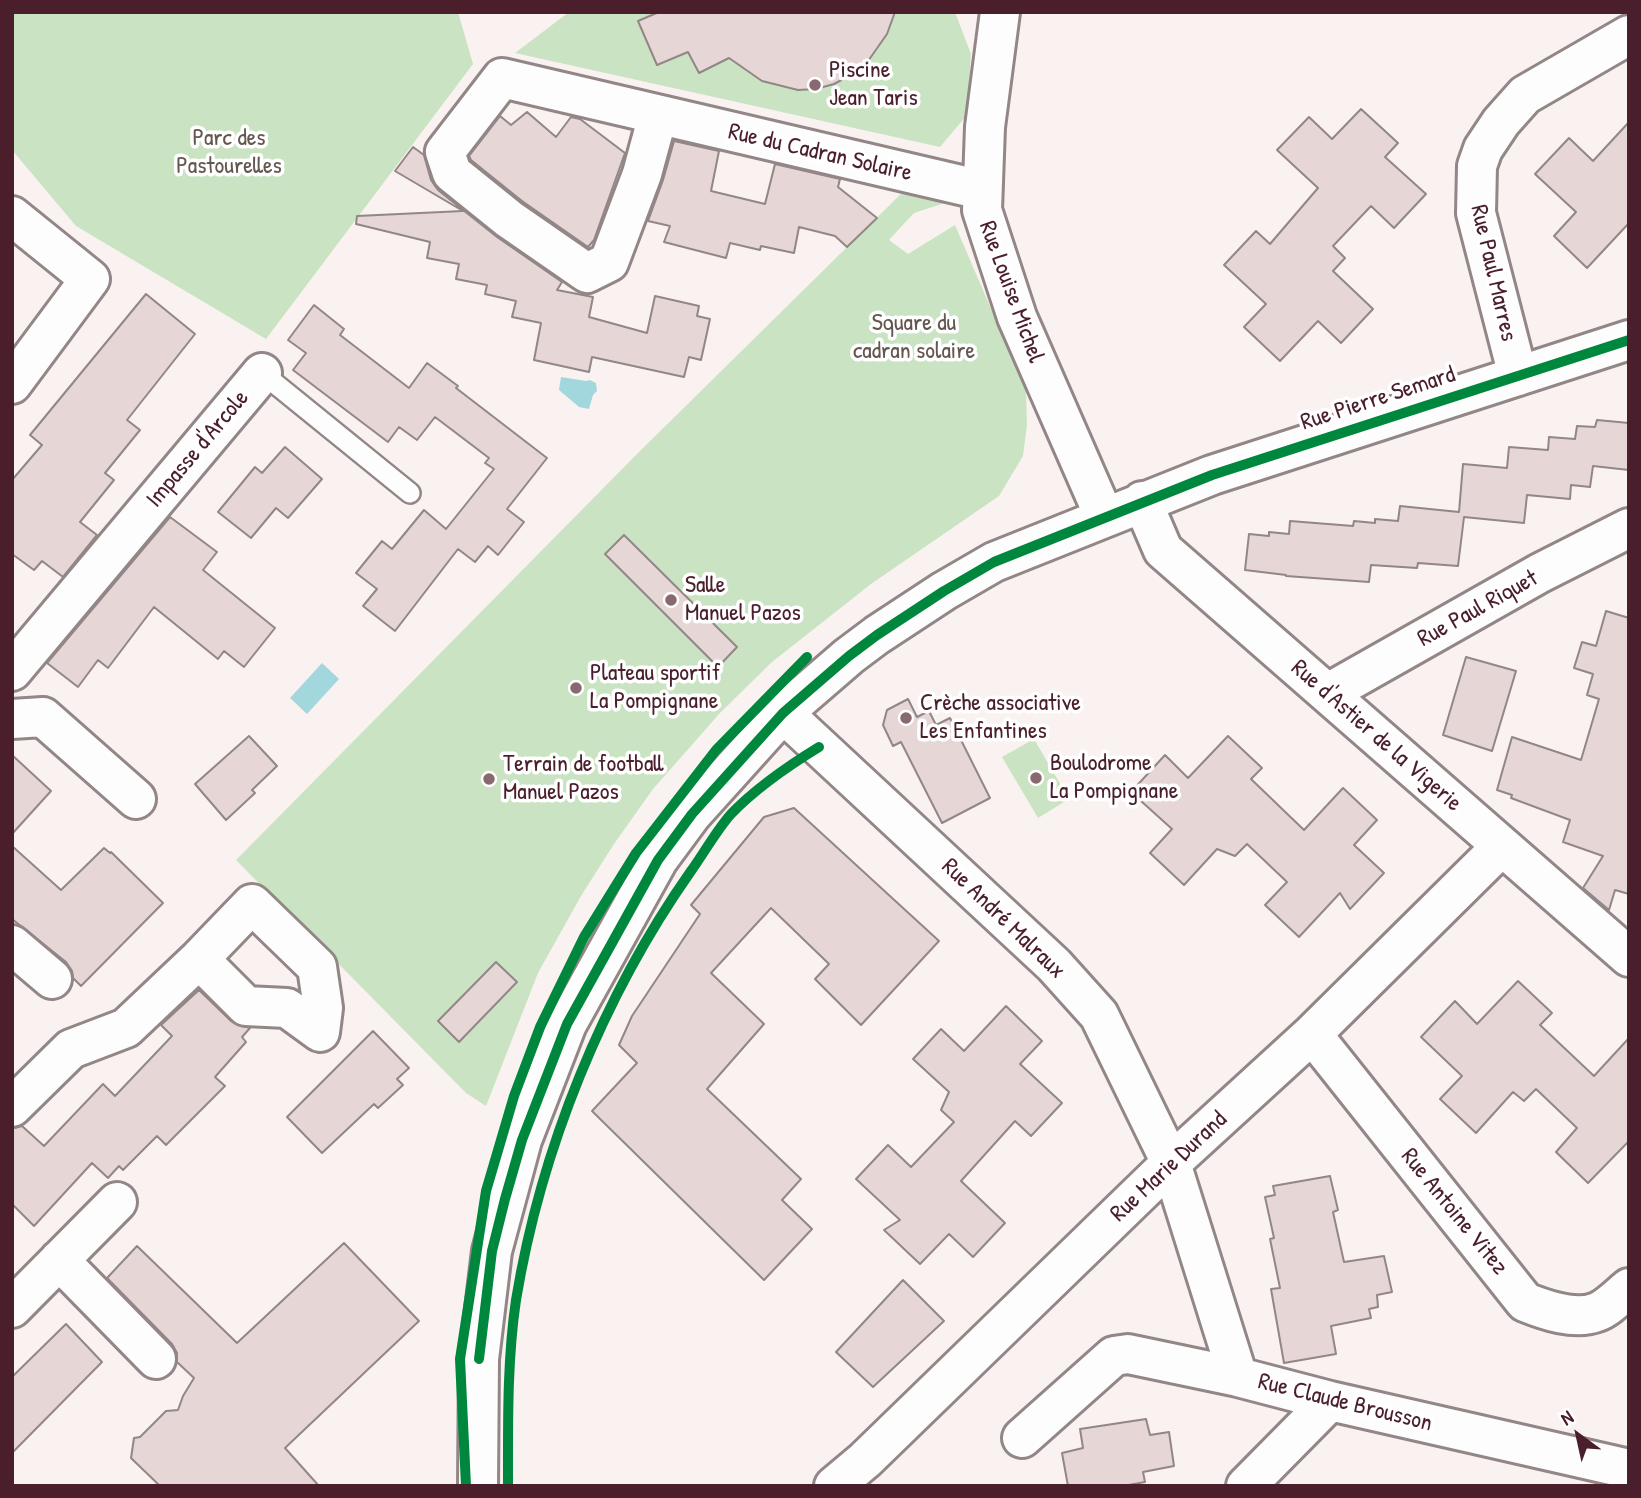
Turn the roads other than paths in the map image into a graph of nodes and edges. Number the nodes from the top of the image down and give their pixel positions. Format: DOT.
graph roads {
  1 [pos="1000,12"];
  2 [pos="1629,35"];
  3 [pos="658,115"];
  4 [pos="982,190"];
  5 [pos="12,216"];
  6 [pos="1629,340"];
  7 [pos="262,373"];
  8 [pos="1518,376"];
  9 [pos="12,384"];
  10 [pos="410,493"];
  11 [pos="1142,502"];
  12 [pos="1104,516"];
  13 [pos="1629,528"];
  14 [pos="12,671"];
  15 [pos="1328,693"];
  16 [pos="783,713"];
  17 [pos="12,719"];
  18 [pos="136,799"];
  19 [pos="1502,846"];
  20 [pos="12,945"];
  21 [pos="1629,957"];
  22 [pos="199,959"];
  23 [pos="52,979"];
  24 [pos="1312,1034"];
  25 [pos="12,1107"];
  26 [pos="1171,1163"];
  27 [pos="117,1202"];
  28 [pos="59,1261"];
  29 [pos="1629,1288"];
  30 [pos="12,1308"];
  31 [pos="156,1359"];
  32 [pos="1238,1377"];
  33 [pos="1330,1401"];
  34 [pos="1022,1438"];
  35 [pos="1629,1468"];
  36 [pos="478,1486"];
  37 [pos="834,1486"];
  38 [pos="1246,1486"];
  1 -- 4 [label="street, Rue Louise Michel"];
  2 -- 8 [label="street, Rue Paul Marres"];
  3 -- 3 [label="street, Rue du Cadran Solaire"];
  3 -- 4 [label="street, Rue du Cadran Solaire"];
  4 -- 12 [label="street, Rue Louise Michel"];
  5 -- 9 [label="street"];
  6 -- 8 [label="street, Rue Pierre Semard"];
  7 -- 10 [label="lane, Impasse d'Arcole"];
  7 -- 14 [label="street, Impasse d'Arcole"];
  8 -- 11 [label="street, Rue Pierre Semard"];
  11 -- 12 [label="street, Rue Pierre Semard"];
  11 -- 15 [label="street, Rue d'Astier de la Vigerie"];
  12 -- 16 [label="street, Rue Pierre Semard"];
  13 -- 15 [label="street, Rue Paul Riquet"];
  15 -- 19 [label="street, Rue d'Astier de la Vigerie"];
  16 -- 26 [label="street, Rue André Malraux"];
  16 -- 36 [label="street, Rue Pierre Semard"];
  17 -- 18 [label="street"];
  19 -- 21 [label="street, Rue d'Astier de la Vigerie"];
  19 -- 24 [label="street, Rue Marie Durand"];
  20 -- 23 [label="street"];
  22 -- 25 [label="street"];
  24 -- 26 [label="street, Rue Marie Durand"];
  24 -- 29 [label="street, Rue Antoine Vitez"];
  26 -- 32 [label="street, Rue Claude Brousson"];
  26 -- 37 [label="street, Rue Marie Durand"];
  27 -- 28 [label="street"];
  28 -- 30 [label="street"];
  28 -- 31 [label="street"];
  32 -- 33 [label="street, Rue Claude Brousson"];
  32 -- 34 [label="street"];
  33 -- 35 [label="street, Rue Claude Brousson"];
  33 -- 38 [label="street"];
}
